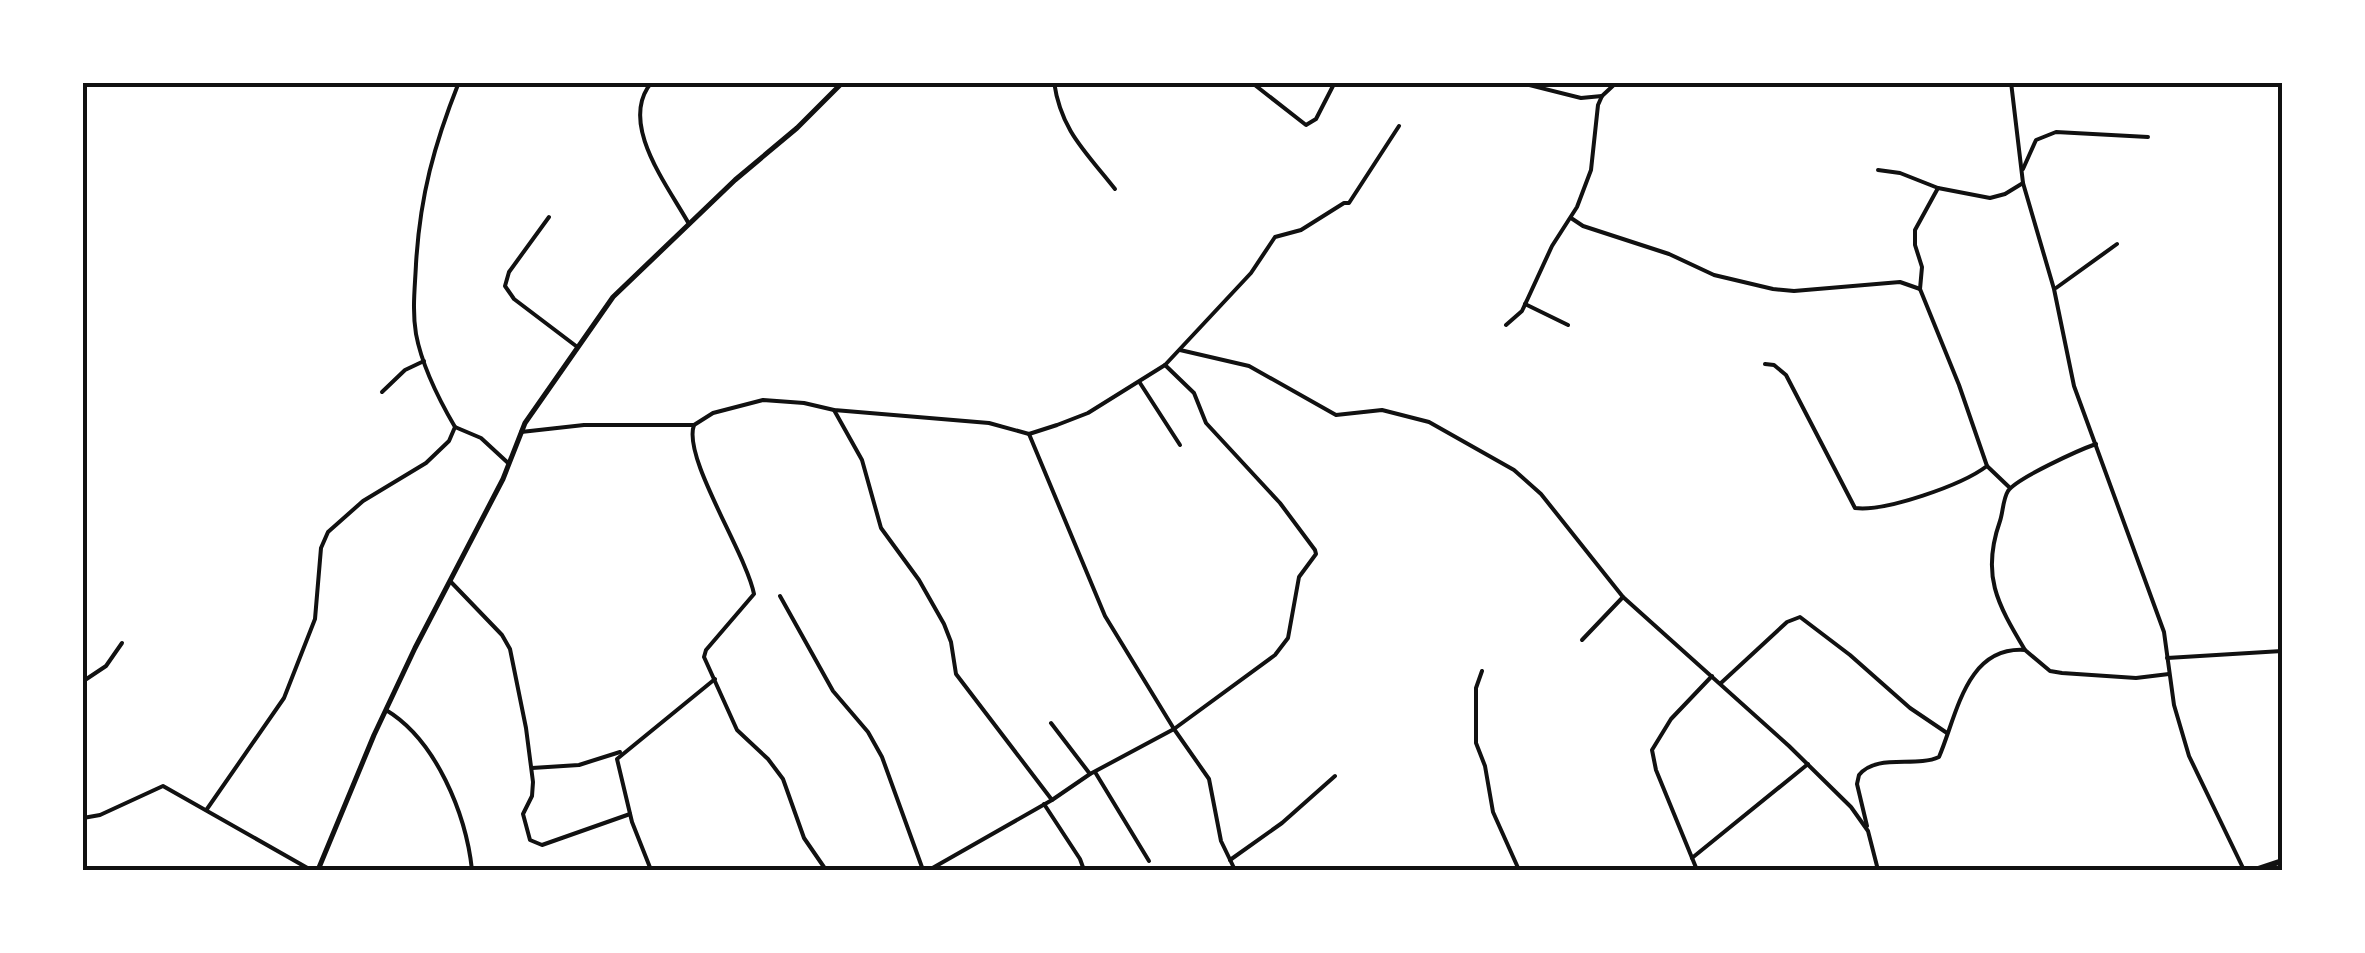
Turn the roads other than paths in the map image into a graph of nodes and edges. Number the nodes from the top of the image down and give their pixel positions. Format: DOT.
graph roads {
  1 [pos="459,82"];
  2 [pos="652,82"];
  3 [pos="843,82"];
  4 [pos="1054,82"];
  5 [pos="1251,82"];
  6 [pos="1335,82"];
  7 [pos="1517,82"];
  8 [pos="1616,82"];
  9 [pos="2012,83"];
  10 [pos="1602,96"];
  11 [pos="1399,126"];
  12 [pos="2148,137"];
  13 [pos="1878,170"];
  14 [pos="2022,171"];
  15 [pos="2023,182"];
  16 [pos="1938,188"];
  17 [pos="1115,189"];
  18 [pos="548,217"];
  19 [pos="1571,218"];
  20 [pos="689,224"];
  21 [pos="2116,244"];
  22 [pos="1920,289"];
  23 [pos="2054,289"];
  24 [pos="1525,304"];
  25 [pos="1568,325"];
  26 [pos="1506,326"];
  27 [pos="576,346"];
  28 [pos="1180,350"];
  29 [pos="424,362"];
  30 [pos="1165,364"];
  31 [pos="1765,364"];
  32 [pos="1140,383"];
  33 [pos="382,392"];
  34 [pos="834,410"];
  35 [pos="694,425"];
  36 [pos="455,427"];
  37 [pos="521,432"];
  38 [pos="1029,434"];
  39 [pos="2096,444"];
  40 [pos="1180,445"];
  41 [pos="507,462"];
  42 [pos="1987,466"];
  43 [pos="2010,489"];
  44 [pos="451,582"];
  45 [pos="780,596"];
  46 [pos="1623,597"];
  47 [pos="1582,640"];
  48 [pos="122,643"];
  49 [pos="2025,650"];
  50 [pos="2282,651"];
  51 [pos="2167,658"];
  52 [pos="1482,671"];
  53 [pos="2170,674"];
  54 [pos="1713,676"];
  55 [pos="715,679"];
  56 [pos="82,682"];
  57 [pos="1721,683"];
  58 [pos="386,710"];
  59 [pos="1051,723"];
  60 [pos="1174,730"];
  61 [pos="1947,733"];
  62 [pos="623,751"];
  63 [pos="82,754"];
  64 [pos="1808,764"];
  65 [pos="532,768"];
  66 [pos="1092,773"];
  67 [pos="1335,776"];
  68 [pos="1052,800"];
  69 [pos="1044,804"];
  70 [pos="206,809"];
  71 [pos="630,814"];
  72 [pos="83,819"];
  73 [pos="1868,831"];
  74 [pos="1692,858"];
  75 [pos="1230,860"];
  76 [pos="2282,861"];
  77 [pos="1149,862"];
  78 [pos="314,870"];
  79 [pos="472,870"];
  80 [pos="651,870"];
  81 [pos="826,870"];
  82 [pos="928,870"];
  83 [pos="1084,870"];
  84 [pos="1235,870"];
  85 [pos="1518,870"];
  86 [pos="1697,870"];
  87 [pos="1878,870"];
  88 [pos="2244,870"];
  89 [pos="2255,870"];
  1 -- 29 [label="street"];
  2 -- 20 [label="street"];
  3 -- 20 [label="street"];
  4 -- 17 [label="street"];
  5 -- 6 [label="street"];
  7 -- 10 [label="street"];
  8 -- 10 [label="street"];
  9 -- 14 [label="street"];
  10 -- 19 [label="street"];
  11 -- 28 [label="street"];
  12 -- 14 [label="street"];
  13 -- 16 [label="street"];
  14 -- 15 [label="street"];
  15 -- 16 [label="street"];
  15 -- 23 [label="street"];
  16 -- 22 [label="street"];
  18 -- 27 [label="street"];
  19 -- 22 [label="street"];
  19 -- 24 [label="street"];
  20 -- 27 [label="street"];
  21 -- 23 [label="street"];
  22 -- 42 [label="street"];
  23 -- 39 [label="street"];
  24 -- 25 [label="street"];
  24 -- 26 [label="street"];
  27 -- 37 [label="street"];
  28 -- 30 [label="street"];
  28 -- 46 [label="street"];
  29 -- 33 [label="street"];
  29 -- 36 [label="street"];
  30 -- 32 [label="street"];
  30 -- 60 [label="street"];
  31 -- 42 [label="street"];
  32 -- 38 [label="street"];
  32 -- 40 [label="street"];
  34 -- 35 [label="street"];
  34 -- 38 [label="street"];
  34 -- 68 [label="street"];
  35 -- 37 [label="street"];
  35 -- 55 [label="street"];
  36 -- 41 [label="street"];
  36 -- 70 [label="street"];
  37 -- 41 [label="street"];
  38 -- 60 [label="street"];
  39 -- 43 [label="street"];
  39 -- 51 [label="street"];
  41 -- 44 [label="street"];
  42 -- 43 [label="street"];
  43 -- 49 [label="street"];
  44 -- 58 [label="street"];
  44 -- 65 [label="street"];
  45 -- 82 [label="street"];
  46 -- 47 [label="street"];
  46 -- 54 [label="street"];
  48 -- 56 [label="street"];
  49 -- 53 [label="street"];
  49 -- 61 [label="street"];
  50 -- 51 [label="street"];
  51 -- 53 [label="street"];
  52 -- 85 [label="street"];
  53 -- 88 [label="street"];
  54 -- 57 [label="street"];
  54 -- 74 [label="street"];
  55 -- 62 [label="street"];
  55 -- 81 [label="street"];
  57 -- 61 [label="street"];
  57 -- 64 [label="street"];
  58 -- 78 [label="street"];
  58 -- 79 [label="street"];
  59 -- 66 [label="street"];
  60 -- 66 [label="street"];
  60 -- 75 [label="street"];
  61 -- 73 [label="street"];
  62 -- 65 [label="street"];
  62 -- 71 [label="street"];
  63 -- 72 [label="street"];
  64 -- 73 [label="street"];
  64 -- 74 [label="street"];
  65 -- 71 [label="street"];
  66 -- 68 [label="street"];
  66 -- 77 [label="street"];
  67 -- 75 [label="street"];
  68 -- 69 [label="street"];
  69 -- 82 [label="street"];
  69 -- 83 [label="street"];
  70 -- 72 [label="street"];
  70 -- 78 [label="street"];
  71 -- 80 [label="street"];
  73 -- 87 [label="street"];
  74 -- 86 [label="street"];
  75 -- 84 [label="street"];
  76 -- 89 [label="main road"];
}
